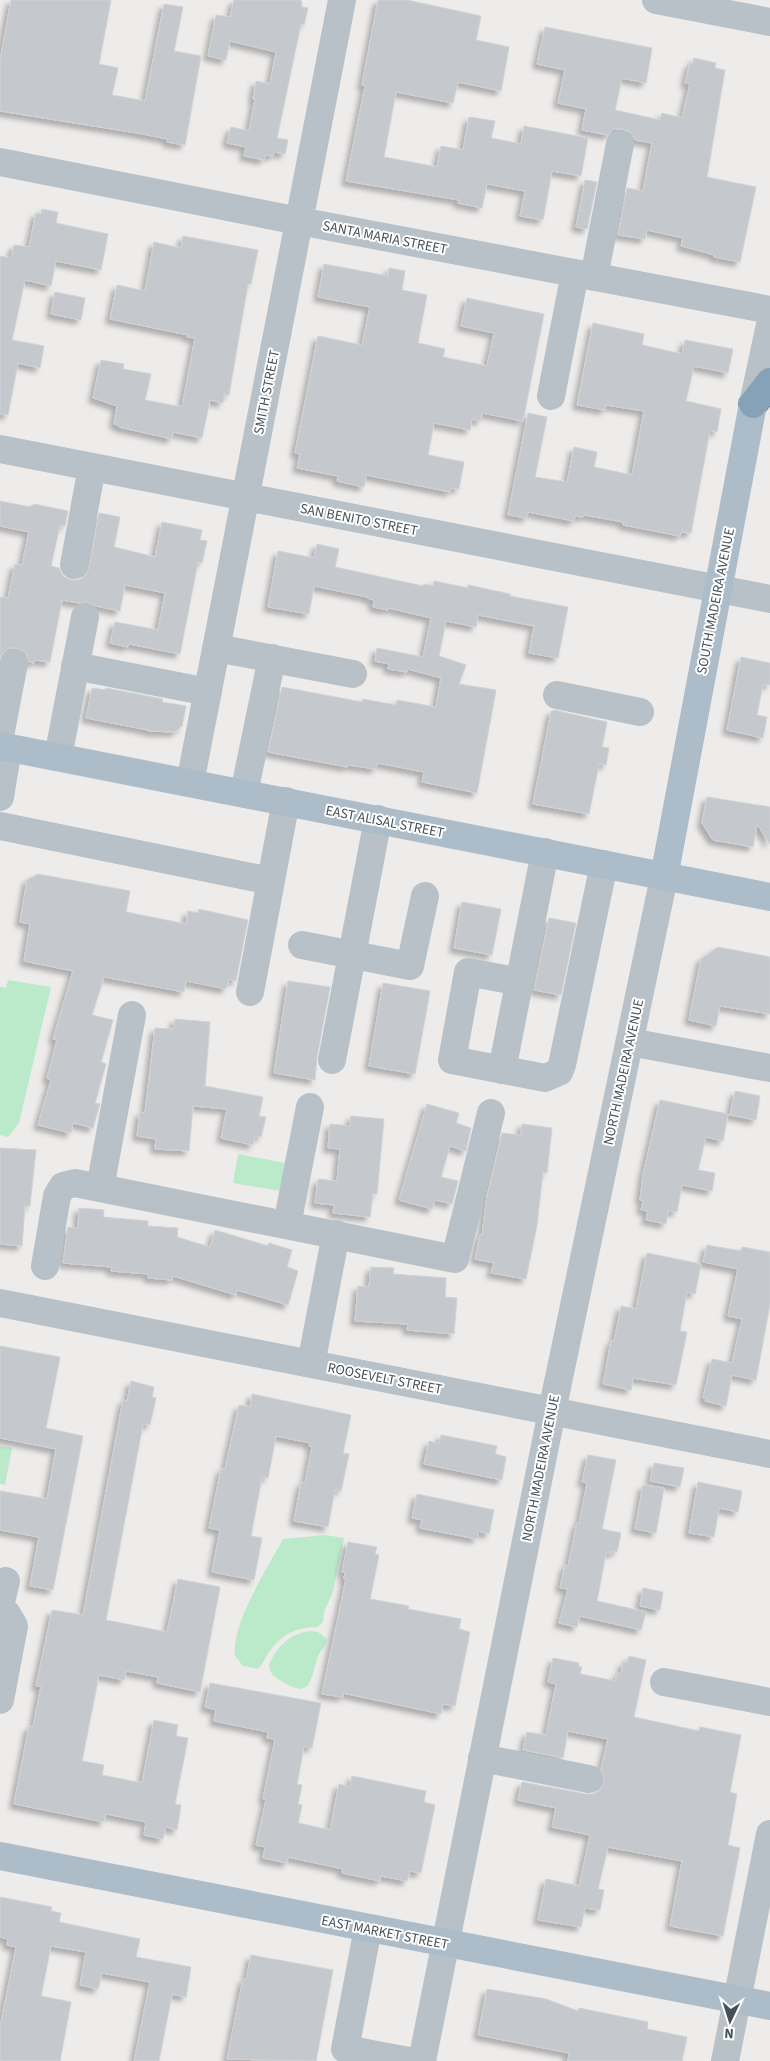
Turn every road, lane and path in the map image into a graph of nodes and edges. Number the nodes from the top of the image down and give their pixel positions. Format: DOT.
graph roads {
  1 [pos="342,0"];
  2 [pos="656,0"];
  3 [pos="770,22"];
  4 [pos="620,144"];
  5 [pos="0,162"];
  6 [pos="299,221"];
  7 [pos="585,275"];
  8 [pos="770,310"];
  9 [pos="770,325"];
  10 [pos="770,382"];
  11 [pos="550,396"];
  12 [pos="753,404"];
  13 [pos="0,449"];
  14 [pos="92,467"];
  15 [pos="245,497"];
  16 [pos="74,564"];
  17 [pos="717,589"];
  18 [pos="770,599"];
  19 [pos="85,617"];
  20 [pos="216,648"];
  21 [pos="272,658"];
  22 [pos="14,663"];
  23 [pos="76,666"];
  24 [pos="353,674"];
  25 [pos="208,692"];
  26 [pos="557,695"];
  27 [pos="640,712"];
  28 [pos="3,743"];
  29 [pos="58,757"];
  30 [pos="190,783"];
  31 [pos="244,793"];
  32 [pos="0,796"];
  33 [pos="286,801"];
  34 [pos="378,819"];
  35 [pos="0,826"];
  36 [pos="545,852"];
  37 [pos="604,864"];
  38 [pos="664,877"];
  39 [pos="271,881"];
  40 [pos="425,896"];
  41 [pos="770,898"];
  42 [pos="302,944"];
  43 [pos="351,954"];
  44 [pos="520,982"];
  45 [pos="250,992"];
  46 [pos="132,1015"];
  47 [pos="630,1042"];
  48 [pos="332,1060"];
  49 [pos="770,1068"];
  50 [pos="502,1070"];
  51 [pos="310,1107"];
  52 [pos="491,1113"];
  53 [pos="100,1188"];
  54 [pos="287,1225"];
  55 [pos="336,1234"];
  56 [pos="45,1266"];
  57 [pos="0,1303"];
  58 [pos="311,1364"];
  59 [pos="552,1412"];
  60 [pos="770,1454"];
  61 [pos="2,1599"];
  62 [pos="664,1682"];
  63 [pos="0,1700"];
  64 [pos="770,1702"];
  65 [pos="482,1758"];
  66 [pos="589,1779"];
  67 [pos="770,1834"];
  68 [pos="0,1856"];
  69 [pos="368,1928"];
  70 [pos="761,1933"];
  71 [pos="445,1943"];
  72 [pos="738,1999"];
  73 [pos="770,2006"];
  74 [pos="409,2061"];
  75 [pos="422,2061"];
  76 [pos="726,2061"];
  1 -- 6 [label="street, SMITH STREET"];
  2 -- 3 [label="street"];
  4 -- 7 [label="street"];
  5 -- 6 [label="street, SANTA MARIA STREET"];
  6 -- 7 [label="street, SANTA MARIA STREET"];
  6 -- 15 [label="street, SMITH STREET"];
  7 -- 8 [label="street, SANTA MARIA STREET"];
  7 -- 11 [label="street"];
  9 -- 12 [label="street, SOUTH MADEIRA AVENUE"];
  10 -- 12 [label="highway"];
  12 -- 17 [label="main road, SOUTH MADEIRA AVENUE"];
  13 -- 14 [label="street, SAN BENITO STREET"];
  14 -- 15 [label="street, SAN BENITO STREET"];
  14 -- 16 [label="street"];
  15 -- 17 [label="street, SAN BENITO STREET"];
  15 -- 20 [label="street, SMITH STREET"];
  17 -- 18 [label="street, SAN BENITO STREET"];
  17 -- 38 [label="main road, SOUTH MADEIRA AVENUE"];
  19 -- 23 [label="street"];
  20 -- 21 [label="street"];
  20 -- 25 [label="street, SMITH STREET"];
  21 -- 24 [label="street"];
  21 -- 31 [label="street"];
  22 -- 28 [label="street"];
  23 -- 25 [label="street"];
  23 -- 29 [label="street"];
  25 -- 30 [label="street, SMITH STREET"];
  26 -- 27 [label="street"];
  28 -- 29 [label="main road, EAST ALISAL STREET"];
  28 -- 32 [label="street"];
  29 -- 30 [label="main road, EAST ALISAL STREET"];
  30 -- 31 [label="main road, EAST ALISAL STREET"];
  31 -- 33 [label="main road, EAST ALISAL STREET"];
  33 -- 34 [label="main road, EAST ALISAL STREET"];
  33 -- 39 [label="street"];
  34 -- 36 [label="main road, EAST ALISAL STREET"];
  34 -- 43 [label="street"];
  35 -- 39 [label="street"];
  36 -- 37 [label="main road, EAST ALISAL STREET"];
  36 -- 44 [label="street"];
  37 -- 38 [label="main road, EAST ALISAL STREET"];
  37 -- 50 [label="street"];
  38 -- 41 [label="main road, EAST ALISAL STREET"];
  38 -- 47 [label="street, NORTH MADEIRA AVENUE"];
  39 -- 45 [label="street"];
  40 -- 43 [label="street"];
  42 -- 43 [label="street"];
  43 -- 48 [label="street"];
  44 -- 50 [label="street"];
  44 -- 50 [label="street"];
  46 -- 53 [label="street"];
  47 -- 49 [label="street"];
  47 -- 59 [label="street, NORTH MADEIRA AVENUE"];
  51 -- 54 [label="street"];
  52 -- 55 [label="street"];
  53 -- 54 [label="street"];
  53 -- 56 [label="street"];
  54 -- 55 [label="street"];
  55 -- 58 [label="street"];
  57 -- 58 [label="street, ROOSEVELT STREET"];
  58 -- 59 [label="street, ROOSEVELT STREET"];
  59 -- 60 [label="street, ROOSEVELT STREET"];
  59 -- 65 [label="street, NORTH MADEIRA AVENUE"];
  61 -- 63 [label="street"];
  62 -- 64 [label="street"];
  65 -- 66 [label="street"];
  65 -- 71 [label="street, NORTH MADEIRA AVENUE"];
  67 -- 70 [label="street"];
  68 -- 69 [label="main road, EAST MARKET STREET"];
  69 -- 71 [label="main road, EAST MARKET STREET"];
  69 -- 74 [label="street"];
  70 -- 72 [label="street"];
  71 -- 72 [label="main road, EAST MARKET STREET"];
  71 -- 75 [label="street, NORTH MADEIRA AVENUE"];
  72 -- 73 [label="main road, EAST MARKET STREET"];
  72 -- 76 [label="street"];
}
